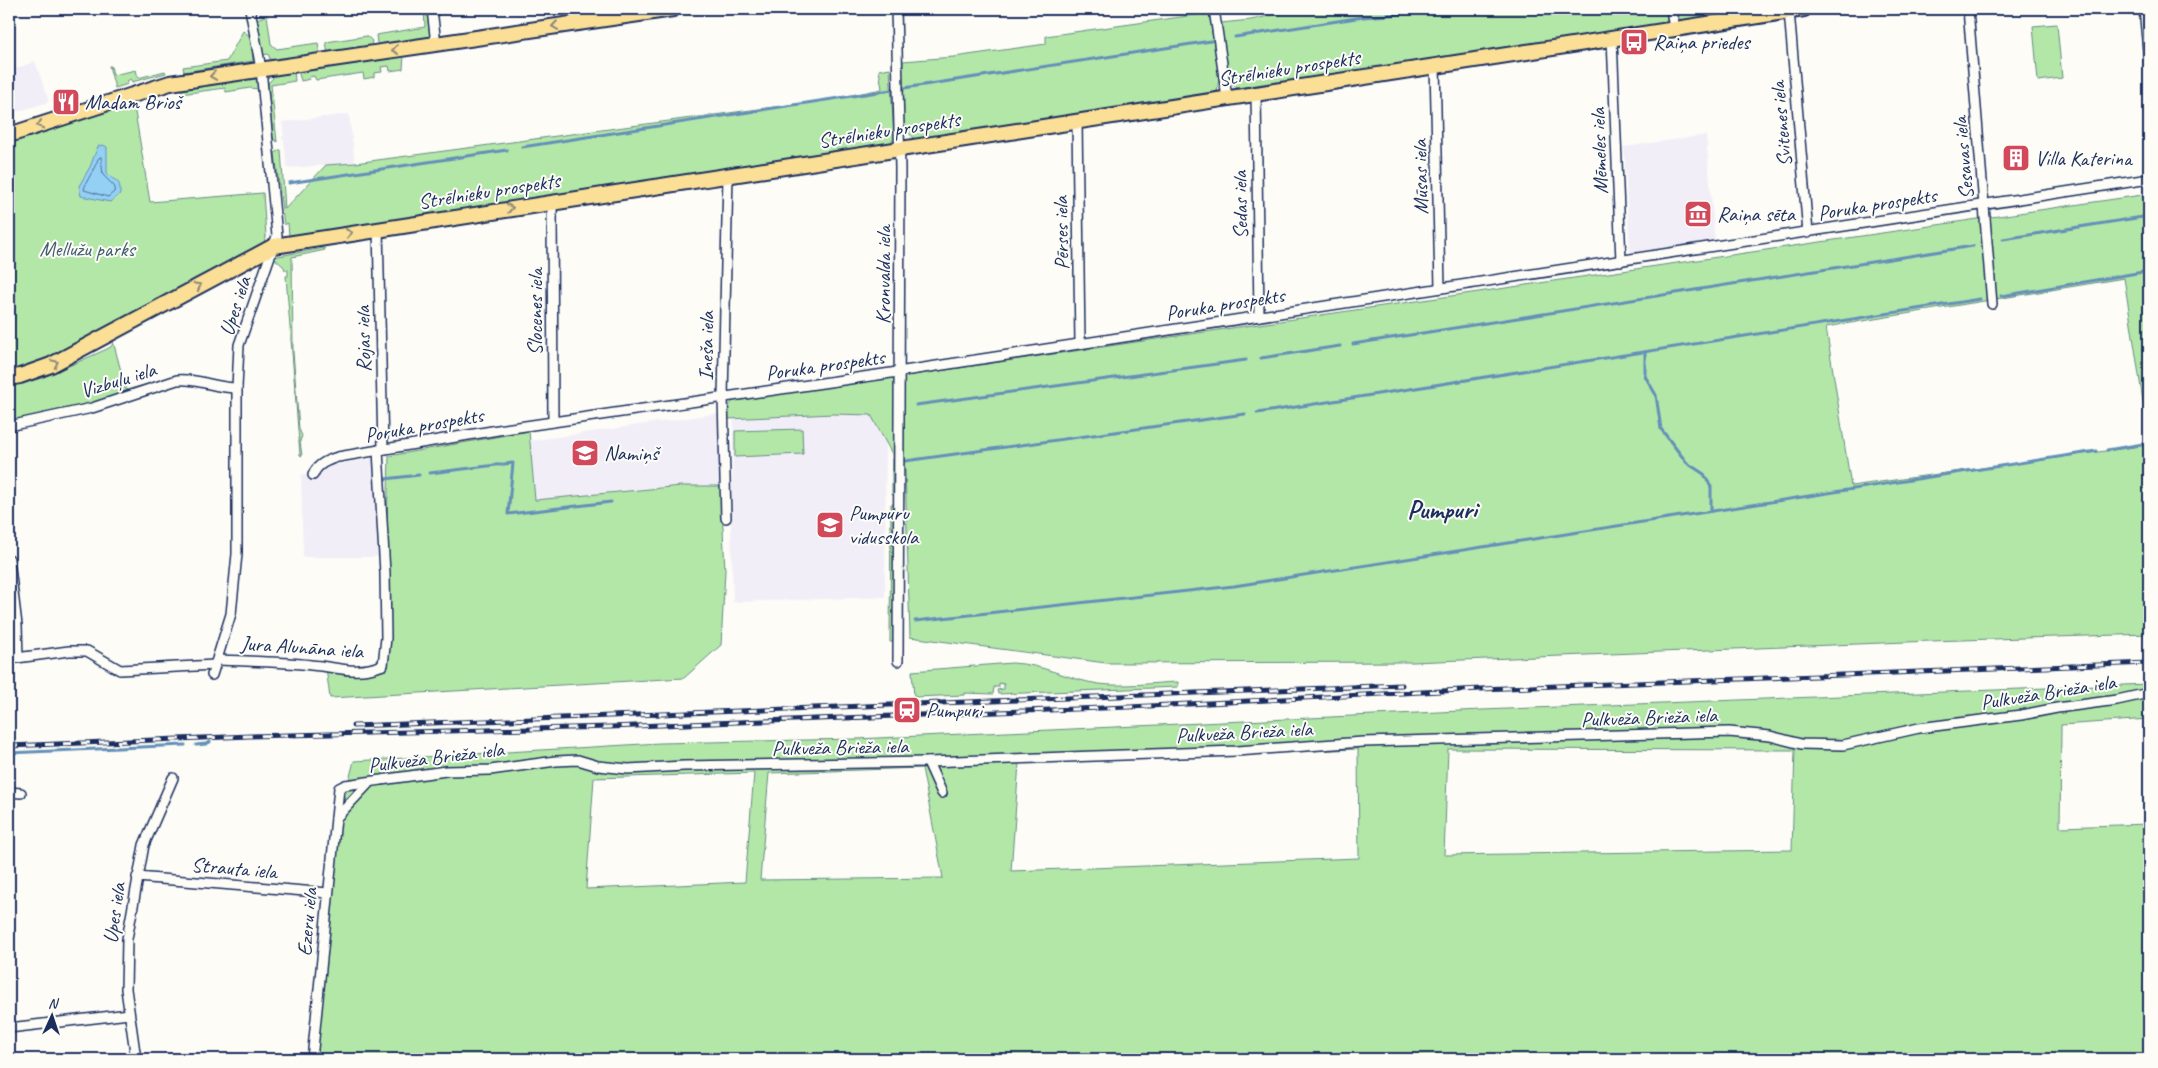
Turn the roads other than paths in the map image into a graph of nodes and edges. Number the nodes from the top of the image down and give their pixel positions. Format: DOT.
graph roads {
  1 [pos="250,9"];
  2 [pos="432,9"];
  3 [pos="574,9"];
  4 [pos="673,9"];
  5 [pos="896,9"];
  6 [pos="1214,9"];
  7 [pos="1671,9"];
  8 [pos="1804,9"];
  9 [pos="1968,9"];
  10 [pos="2144,9"];
  11 [pos="1789,11"];
  12 [pos="576,23"];
  13 [pos="1674,29"];
  14 [pos="1612,38"];
  15 [pos="436,44"];
  16 [pos="2149,61"];
  17 [pos="1435,66"];
  18 [pos="261,69"];
  19 [pos="1256,93"];
  20 [pos="1227,98"];
  21 [pos="1077,121"];
  22 [pos="9,135"];
  23 [pos="900,148"];
  24 [pos="728,175"];
  25 [pos="2149,179"];
  26 [pos="552,202"];
  27 [pos="1985,206"];
  28 [pos="378,228"];
  29 [pos="1808,233"];
  30 [pos="274,246"];
  31 [pos="1621,261"];
  32 [pos="1440,288"];
  33 [pos="1992,304"];
  34 [pos="1259,316"];
  35 [pos="1080,344"];
  36 [pos="900,372"];
  37 [pos="9,378"];
  38 [pos="237,388"];
  39 [pos="723,397"];
  40 [pos="553,422"];
  41 [pos="9,426"];
  42 [pos="380,450"];
  43 [pos="313,475"];
  44 [pos="726,518"];
  45 [pos="9,559"];
  46 [pos="18,658"];
  47 [pos="9,659"];
  48 [pos="217,662"];
  49 [pos="898,662"];
  50 [pos="383,665"];
  51 [pos="212,675"];
  52 [pos="2149,693"];
  53 [pos="928,762"];
  54 [pos="174,778"];
  55 [pos="368,784"];
  56 [pos="338,788"];
  57 [pos="9,792"];
  58 [pos="21,793"];
  59 [pos="942,793"];
  60 [pos="335,818"];
  61 [pos="137,877"];
  62 [pos="328,893"];
  63 [pos="129,1014"];
  64 [pos="9,1028"];
  65 [pos="136,1059"];
  66 [pos="312,1059"];
  1 -- 18 [label="street, Upes iela"];
  2 -- 15 [label="street"];
  3 -- 12 [label="street"];
  4 -- 12 [label="main road"];
  5 -- 23 [label="street, Kronvalda iela"];
  6 -- 20 [label="street"];
  7 -- 13 [label="street"];
  8 -- 11 [label="main road, Strēlnieku prospekts"];
  9 -- 27 [label="street, Sesavas iela"];
  10 -- 16 [label="street"];
  11 -- 13 [label="main road, Strēlnieku prospekts"];
  11 -- 29 [label="street, Svitenes iela"];
  12 -- 15 [label="main road, one-way"];
  13 -- 14 [label="main road, Strēlnieku prospekts"];
  14 -- 17 [label="main road, Strēlnieku prospekts"];
  14 -- 31 [label="street, Mēmeles iela"];
  15 -- 18 [label="main road, one-way"];
  17 -- 19 [label="main road, Strēlnieku prospekts"];
  17 -- 32 [label="street, Mūsas iela"];
  18 -- 22 [label="main road, one-way"];
  18 -- 30 [label="street, Upes iela"];
  19 -- 20 [label="main road, Strēlnieku prospekts"];
  19 -- 34 [label="street, Sedas iela"];
  20 -- 21 [label="main road, Strēlnieku prospekts"];
  21 -- 23 [label="main road, Strēlnieku prospekts"];
  21 -- 35 [label="street, Pērses iela"];
  23 -- 24 [label="main road, Strēlnieku prospekts"];
  23 -- 36 [label="street, Kronvalda iela"];
  24 -- 26 [label="main road, Strēlnieku prospekts"];
  24 -- 39 [label="street, Ineša iela"];
  25 -- 27 [label="street, Poruka prospekts"];
  28 -- 26 [label="main road, Strēlnieku prospekts, one-way"];
  26 -- 40 [label="street, Slocenes iela"];
  27 -- 29 [label="street, Poruka prospekts"];
  27 -- 33 [label="street, Sesavas iela"];
  30 -- 28 [label="main road, Strēlnieku prospekts, one-way"];
  28 -- 42 [label="street, Rojas iela"];
  29 -- 31 [label="street, Poruka prospekts"];
  37 -- 30 [label="main road, Strēlnieku prospekts, one-way"];
  30 -- 38 [label="street, Upes iela"];
  31 -- 32 [label="street, Poruka prospekts"];
  32 -- 34 [label="street, Poruka prospekts"];
  34 -- 35 [label="street, Poruka prospekts"];
  35 -- 36 [label="street, Poruka prospekts"];
  36 -- 39 [label="street, Poruka prospekts"];
  36 -- 49 [label="street, Kronvalda iela"];
  38 -- 41 [label="street, Vizbuļu iela"];
  38 -- 48 [label="street, Upes iela"];
  39 -- 40 [label="street, Poruka prospekts"];
  39 -- 44 [label="street, Ineša iela"];
  40 -- 42 [label="street, Poruka prospekts"];
  42 -- 43 [label="street, Poruka prospekts"];
  42 -- 50 [label="street, Rojas iela"];
  45 -- 46 [label="street"];
  46 -- 47 [label="street, Jura Alunāna iela"];
  46 -- 48 [label="street, Jura Alunāna iela"];
  48 -- 50 [label="street, Jura Alunāna iela"];
  48 -- 51 [label="street, Upes iela"];
  52 -- 53 [label="street, Pulkveža Brieža iela"];
  53 -- 55 [label="street, Pulkveža Brieža iela"];
  53 -- 59 [label="street"];
  54 -- 61 [label="street, Upes iela"];
  55 -- 56 [label="street, Pulkveža Brieža iela"];
  55 -- 60 [label="street"];
  56 -- 60 [label="street, Ezeru iela"];
  57 -- 58 [label="street"];
  60 -- 62 [label="street, Ezeru iela"];
  61 -- 62 [label="street, Strauta iela"];
  61 -- 63 [label="street, Upes iela"];
  62 -- 66 [label="street, Ezeru iela"];
  63 -- 64 [label="street"];
  63 -- 65 [label="street, Upes iela"];
}
